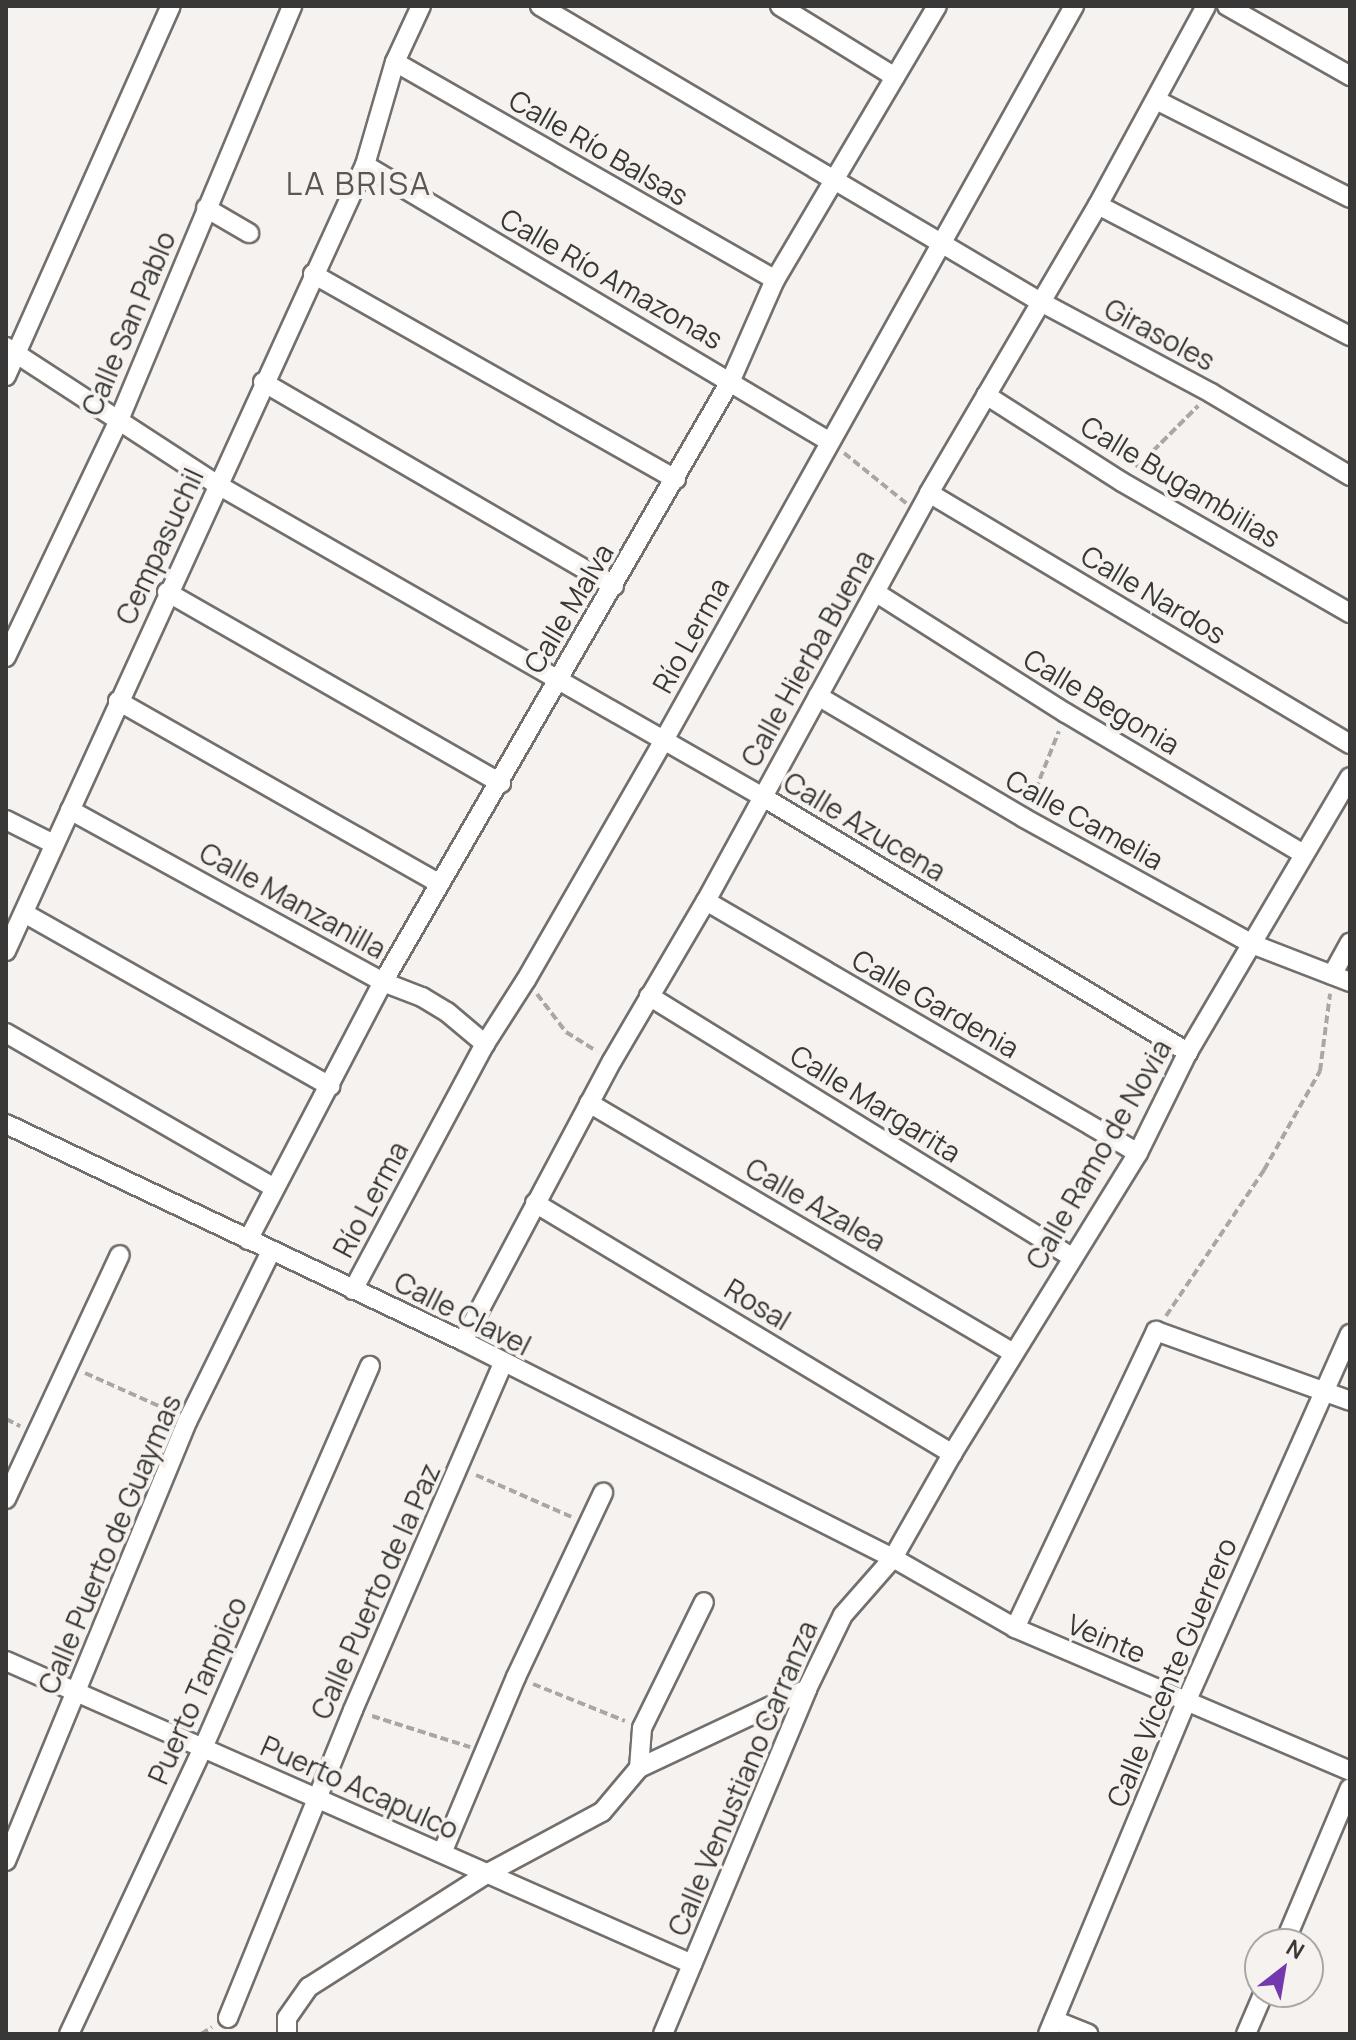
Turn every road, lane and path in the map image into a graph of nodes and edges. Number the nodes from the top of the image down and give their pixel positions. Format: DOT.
graph roads {
  1 [pos="171,6"];
  2 [pos="292,6"];
  3 [pos="421,6"];
  4 [pos="540,6"];
  5 [pos="780,6"];
  6 [pos="937,6"];
  7 [pos="1074,6"];
  8 [pos="1206,6"];
  9 [pos="1227,6"];
  10 [pos="395,62"];
  11 [pos="1350,76"];
  12 [pos="895,77"];
  13 [pos="1156,100"];
  14 [pos="365,165"];
  15 [pos="836,181"];
  16 [pos="1350,198"];
  17 [pos="1098,205"];
  18 [pos="206,208"];
  19 [pos="249,233"];
  20 [pos="943,243"];
  21 [pos="313,274"];
  22 [pos="775,280"];
  23 [pos="1039,301"];
  24 [pos="1350,336"];
  25 [pos="11,350"];
  26 [pos="6,376"];
  27 [pos="731,380"];
  28 [pos="263,382"];
  29 [pos="1211,393"];
  30 [pos="986,395"];
  31 [pos="119,420"];
  32 [pos="830,442"];
  33 [pos="1350,476"];
  34 [pos="676,479"];
  35 [pos="1122,482"];
  36 [pos="218,485"];
  37 [pos="929,493"];
  38 [pos="918,512"];
  39 [pos="614,586"];
  40 [pos="167,592"];
  41 [pos="875,592"];
  42 [pos="1350,613"];
  43 [pos="6,657"];
  44 [pos="557,681"];
  45 [pos="818,696"];
  46 [pos="118,701"];
  47 [pos="1066,713"];
  48 [pos="664,740"];
  49 [pos="1350,744"];
  50 [pos="1350,777"];
  51 [pos="501,783"];
  52 [pos="763,797"];
  53 [pos="70,810"];
  54 [pos="1024,818"];
  55 [pos="6,820"];
  56 [pos="54,844"];
  57 [pos="1303,854"];
  58 [pos="440,884"];
  59 [pos="706,901"];
  60 [pos="24,913"];
  61 [pos="1350,943"];
  62 [pos="1252,944"];
  63 [pos="6,951"];
  64 [pos="1341,979"];
  65 [pos="526,980"];
  66 [pos="383,982"];
  67 [pos="649,996"];
  68 [pos="6,1033"];
  69 [pos="485,1044"];
  70 [pos="1188,1052"];
  71 [pos="612,1061"];
  72 [pos="330,1086"];
  73 [pos="589,1103"];
  74 [pos="6,1124"];
  75 [pos="1138,1153"];
  76 [pos="275,1188"];
  77 [pos="535,1203"];
  78 [pos="248,1240"];
  79 [pos="271,1251"];
  80 [pos="120,1255"];
  81 [pos="1073,1258"];
  82 [pos="353,1290"];
  83 [pos="1156,1331"];
  84 [pos="1350,1334"];
  85 [pos="463,1341"];
  86 [pos="1014,1353"];
  87 [pos="503,1364"];
  88 [pos="69,1365"];
  89 [pos="370,1366"];
  90 [pos="1326,1390"];
  91 [pos="1350,1401"];
  92 [pos="188,1420"];
  93 [pos="952,1454"];
  94 [pos="460,1467"];
  95 [pos="603,1493"];
  96 [pos="6,1499"];
  97 [pos="587,1524"];
  98 [pos="893,1558"];
  99 [pos="704,1602"];
  100 [pos="1015,1628"];
  101 [pos="6,1661"];
  102 [pos="516,1677"];
  103 [pos="807,1689"];
  104 [pos="77,1692"];
  105 [pos="1186,1702"];
  106 [pos="353,1710"];
  107 [pos="642,1728"];
  108 [pos="203,1748"];
  109 [pos="484,1751"];
  110 [pos="639,1768"];
  111 [pos="1350,1771"];
  112 [pos="1350,1788"];
  113 [pos="317,1798"];
  114 [pos="442,1853"];
  115 [pos="6,1861"];
  116 [pos="488,1873"];
  117 [pos="1291,1928"];
  118 [pos="692,1964"];
  119 [pos="1257,2008"];
  120 [pos="228,2018"];
  121 [pos="1051,2027"];
  122 [pos="69,2034"];
  123 [pos="287,2034"];
  124 [pos="663,2034"];
  125 [pos="1088,2034"];
  126 [pos="1246,2034"];
  1 -- 25 [label="street"];
  2 -- 18 [label="street, Calle San Pablo"];
  3 -- 10 [label="street, Cempasuchil"];
  4 -- 15 [label="street, Girasoles"];
  5 -- 12 [label="street"];
  6 -- 12 [label="street, Calle Malva"];
  7 -- 20 [label="street, Río Lerma"];
  8 -- 13 [label="street, Calle Hierba Buena"];
  9 -- 11 [label="street"];
  10 -- 14 [label="street, Cempasuchil"];
  10 -- 22 [label="street, Calle Río Balsas"];
  12 -- 15 [label="street, Calle Malva"];
  13 -- 16 [label="street"];
  13 -- 17 [label="street, Calle Hierba Buena"];
  14 -- 21 [label="street, Cempasuchil"];
  14 -- 27 [label="street, Calle Río Amazonas"];
  15 -- 20 [label="street, Girasoles"];
  15 -- 22 [label="street, Calle Malva"];
  17 -- 23 [label="street, Calle Hierba Buena"];
  17 -- 24 [label="street"];
  18 -- 19 [label="street"];
  18 -- 31 [label="street, Calle San Pablo"];
  20 -- 23 [label="street, Girasoles"];
  20 -- 32 [label="street, Río Lerma"];
  21 -- 28 [label="street, Cempasuchil"];
  21 -- 34 [label="street"];
  22 -- 27 [label="street, Calle Malva"];
  23 -- 29 [label="street, Girasoles"];
  23 -- 30 [label="street, Calle Hierba Buena"];
  25 -- 26 [label="street"];
  25 -- 31 [label="street, Calle Azucena"];
  27 -- 32 [label="street, Calle Río Amazonas"];
  27 -- 34 [label="street, Calle Malva"];
  28 -- 36 [label="street, Cempasuchil"];
  28 -- 39 [label="street"];
  29 -- 33 [label="street, Girasoles"];
  29 -- 35 [label="path"];
  30 -- 35 [label="street, Calle Bugambilias"];
  30 -- 37 [label="street, Calle Hierba Buena"];
  31 -- 36 [label="street, Calle Azucena"];
  31 -- 43 [label="street, Calle San Pablo"];
  32 -- 38 [label="path"];
  32 -- 48 [label="street, Río Lerma"];
  34 -- 39 [label="street, Calle Malva"];
  35 -- 42 [label="street, Calle Bugambilias"];
  36 -- 40 [label="street, Cempasuchil"];
  36 -- 44 [label="street, Calle Azucena"];
  37 -- 38 [label="street, Calle Hierba Buena"];
  37 -- 49 [label="street, Calle Nardos"];
  38 -- 41 [label="street, Calle Hierba Buena"];
  39 -- 44 [label="street, Calle Malva"];
  40 -- 46 [label="street, Cempasuchil"];
  40 -- 51 [label="street"];
  41 -- 45 [label="street, Calle Hierba Buena"];
  41 -- 47 [label="street, Calle Begonia"];
  44 -- 48 [label="street, Calle Azucena"];
  44 -- 51 [label="street, Calle Malva"];
  45 -- 52 [label="street, Calle Hierba Buena"];
  45 -- 54 [label="street, Calle Camelia"];
  46 -- 53 [label="street, Cempasuchil"];
  46 -- 58 [label="street"];
  47 -- 54 [label="path"];
  47 -- 57 [label="street, Calle Begonia"];
  48 -- 52 [label="street, Calle Azucena"];
  48 -- 65 [label="street, Río Lerma"];
  50 -- 57 [label="street, Calle Ramo de Novia"];
  51 -- 58 [label="street, Calle Malva"];
  52 -- 59 [label="street, Calle Hierba Buena"];
  52 -- 70 [label="street, Calle Azucena"];
  53 -- 56 [label="street, Cempasuchil"];
  53 -- 66 [label="street, Calle Manzanilla"];
  54 -- 62 [label="street, Calle Camelia"];
  55 -- 56 [label="street"];
  56 -- 60 [label="street, Cempasuchil"];
  57 -- 62 [label="street, Calle Ramo de Novia"];
  58 -- 66 [label="street, Calle Malva"];
  59 -- 67 [label="street, Calle Hierba Buena"];
  59 -- 75 [label="street, Calle Gardenia"];
  60 -- 63 [label="street, Cempasuchil"];
  60 -- 72 [label="street"];
  61 -- 64 [label="street"];
  62 -- 64 [label="street, Calle Camelia"];
  62 -- 70 [label="street, Calle Ramo de Novia"];
  64 -- 83 [label="path"];
  65 -- 69 [label="street, Río Lerma"];
  65 -- 71 [label="path"];
  66 -- 69 [label="street, Calle Manzanilla"];
  66 -- 72 [label="street, Calle Malva"];
  67 -- 71 [label="street, Calle Hierba Buena"];
  67 -- 81 [label="street, Calle Margarita"];
  68 -- 76 [label="street"];
  69 -- 82 [label="street, Río Lerma"];
  70 -- 75 [label="street, Calle Ramo de Novia"];
  71 -- 73 [label="street, Calle Hierba Buena"];
  72 -- 76 [label="street, Calle Malva"];
  73 -- 77 [label="street, Calle Hierba Buena"];
  73 -- 86 [label="street, Calle Azalea"];
  74 -- 78 [label="street, Calle Clavel"];
  75 -- 81 [label="street, Calle Ramo de Novia"];
  76 -- 78 [label="street, Calle Malva"];
  77 -- 85 [label="street, Calle Hierba Buena"];
  77 -- 93 [label="street, Rosal"];
  78 -- 79 [label="street, Calle Clavel"];
  79 -- 82 [label="street, Calle Clavel"];
  79 -- 92 [label="street, Calle Puerto de Guaymas"];
  80 -- 88 [label="street"];
  81 -- 86 [label="street, Calle Ramo de Novia"];
  82 -- 85 [label="street, Calle Clavel"];
  83 -- 90 [label="street"];
  83 -- 100 [label="street"];
  84 -- 90 [label="street, Calle Vicente Guerrero"];
  85 -- 87 [label="street, Calle Clavel"];
  86 -- 93 [label="street, Calle Ramo de Novia"];
  87 -- 94 [label="street, Calle Puerto de la Paz"];
  87 -- 98 [label="street, Calle Clavel"];
  88 -- 92 [label="path"];
  88 -- 96 [label="street"];
  89 -- 108 [label="street, Puerto Tampico"];
  90 -- 91 [label="street"];
  90 -- 105 [label="street, Calle Vicente Guerrero"];
  92 -- 104 [label="street, Calle Puerto de Guaymas"];
  93 -- 98 [label="street, Calle Ramo de Novia"];
  94 -- 97 [label="path"];
  94 -- 106 [label="street, Calle Puerto de la Paz"];
  95 -- 97 [label="street"];
  97 -- 102 [label="street"];
  98 -- 100 [label="street, Veinte"];
  98 -- 103 [label="street, Calle Venustiano Carranza"];
  99 -- 107 [label="street"];
  100 -- 105 [label="street, Veinte"];
  101 -- 104 [label="street, Puerto Acapulco"];
  102 -- 107 [label="path"];
  102 -- 109 [label="street"];
  103 -- 110 [label="street"];
  103 -- 118 [label="street, Calle Venustiano Carranza"];
  104 -- 108 [label="street, Puerto Acapulco"];
  104 -- 115 [label="street, Calle Puerto de Guaymas"];
  105 -- 111 [label="street, Veinte"];
  105 -- 121 [label="street, Calle Vicente Guerrero"];
  106 -- 109 [label="path"];
  106 -- 113 [label="street, Calle Puerto de la Paz"];
  107 -- 110 [label="street"];
  108 -- 113 [label="street, Puerto Acapulco"];
  108 -- 122 [label="street, Puerto Tampico"];
  109 -- 114 [label="street"];
  110 -- 116 [label="street"];
  112 -- 117 [label="street"];
  113 -- 114 [label="street, Puerto Acapulco"];
  113 -- 120 [label="street, Calle Puerto de la Paz"];
  114 -- 116 [label="street, Puerto Acapulco"];
  116 -- 118 [label="street, Puerto Acapulco"];
  116 -- 123 [label="street"];
  118 -- 124 [label="street, Calle Venustiano Carranza"];
  119 -- 126 [label="street"];
  121 -- 125 [label="street"];
}
